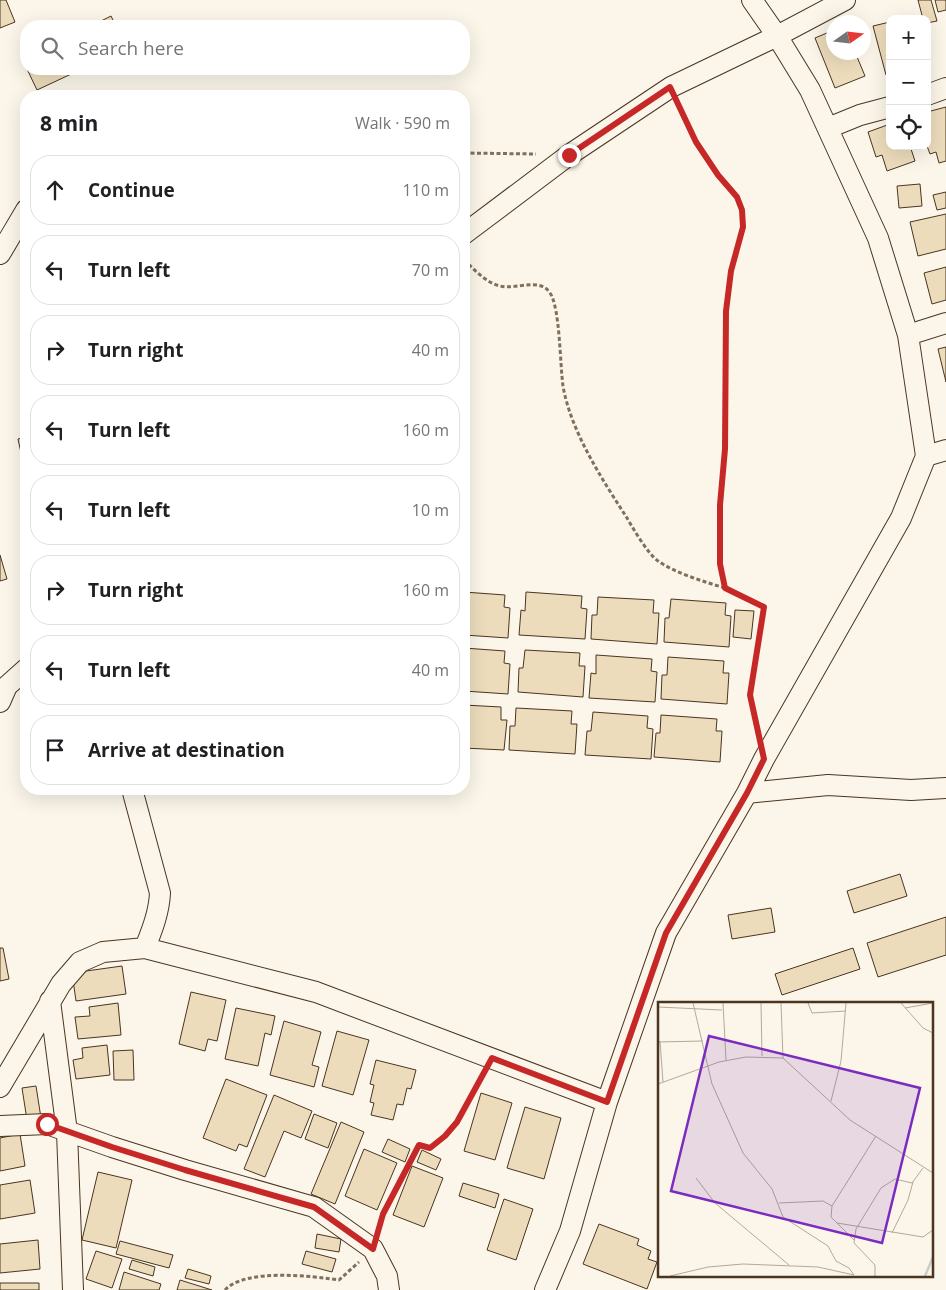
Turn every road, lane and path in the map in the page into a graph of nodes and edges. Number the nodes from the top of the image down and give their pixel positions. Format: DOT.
graph roads {
  1 [pos="752,0"];
  2 [pos="845,0"];
  3 [pos="776,36"];
  4 [pos="670,87"];
  5 [pos="946,88"];
  6 [pos="931,94"];
  7 [pos="886,108"];
  8 [pos="828,128"];
  9 [pos="470,153"];
  10 [pos="569,155"];
  11 [pos="20,220"];
  12 [pos="470,229"];
  13 [pos="0,254"];
  14 [pos="470,265"];
  15 [pos="946,323"];
  16 [pos="908,335"];
  17 [pos="946,450"];
  18 [pos="926,456"];
  19 [pos="725,588"];
  20 [pos="20,674"];
  21 [pos="0,702"];
  22 [pos="764,759"];
  23 [pos="946,788"];
  24 [pos="747,793"];
  25 [pos="134,795"];
  26 [pos="145,948"];
  27 [pos="50,1001"];
  28 [pos="492,1058"];
  29 [pos="0,1087"];
  30 [pos="607,1102"];
  31 [pos="0,1126"];
  32 [pos="67,1132"];
  33 [pos="373,1249"];
  34 [pos="73,1290"];
  35 [pos="225,1290"];
  36 [pos="389,1290"];
  37 [pos="545,1290"];
  1 -- 3 [label="street"];
  2 -- 3 [label="street"];
  3 -- 4 [label="street"];
  3 -- 8 [label="street"];
  4 -- 10 [label="street"];
  4 -- 19 [label="path"];
  5 -- 6 [label="street"];
  7 -- 8 [label="street"];
  8 -- 16 [label="street"];
  9 -- 10 [label="path"];
  10 -- 12 [label="street"];
  11 -- 13 [label="street"];
  14 -- 19 [label="path"];
  15 -- 16 [label="street"];
  16 -- 18 [label="street"];
  17 -- 18 [label="street"];
  18 -- 22 [label="street"];
  19 -- 22 [label="path"];
  20 -- 21 [label="street"];
  22 -- 24 [label="street"];
  23 -- 24 [label="street"];
  24 -- 30 [label="street"];
  25 -- 26 [label="street"];
  26 -- 27 [label="street"];
  26 -- 28 [label="street"];
  27 -- 29 [label="street"];
  27 -- 32 [label="street"];
  28 -- 30 [label="street"];
  28 -- 33 [label="path"];
  30 -- 37 [label="street"];
  31 -- 32 [label="street"];
  32 -- 33 [label="street"];
  32 -- 34 [label="street"];
  33 -- 35 [label="path"];
  33 -- 36 [label="street"];
}
